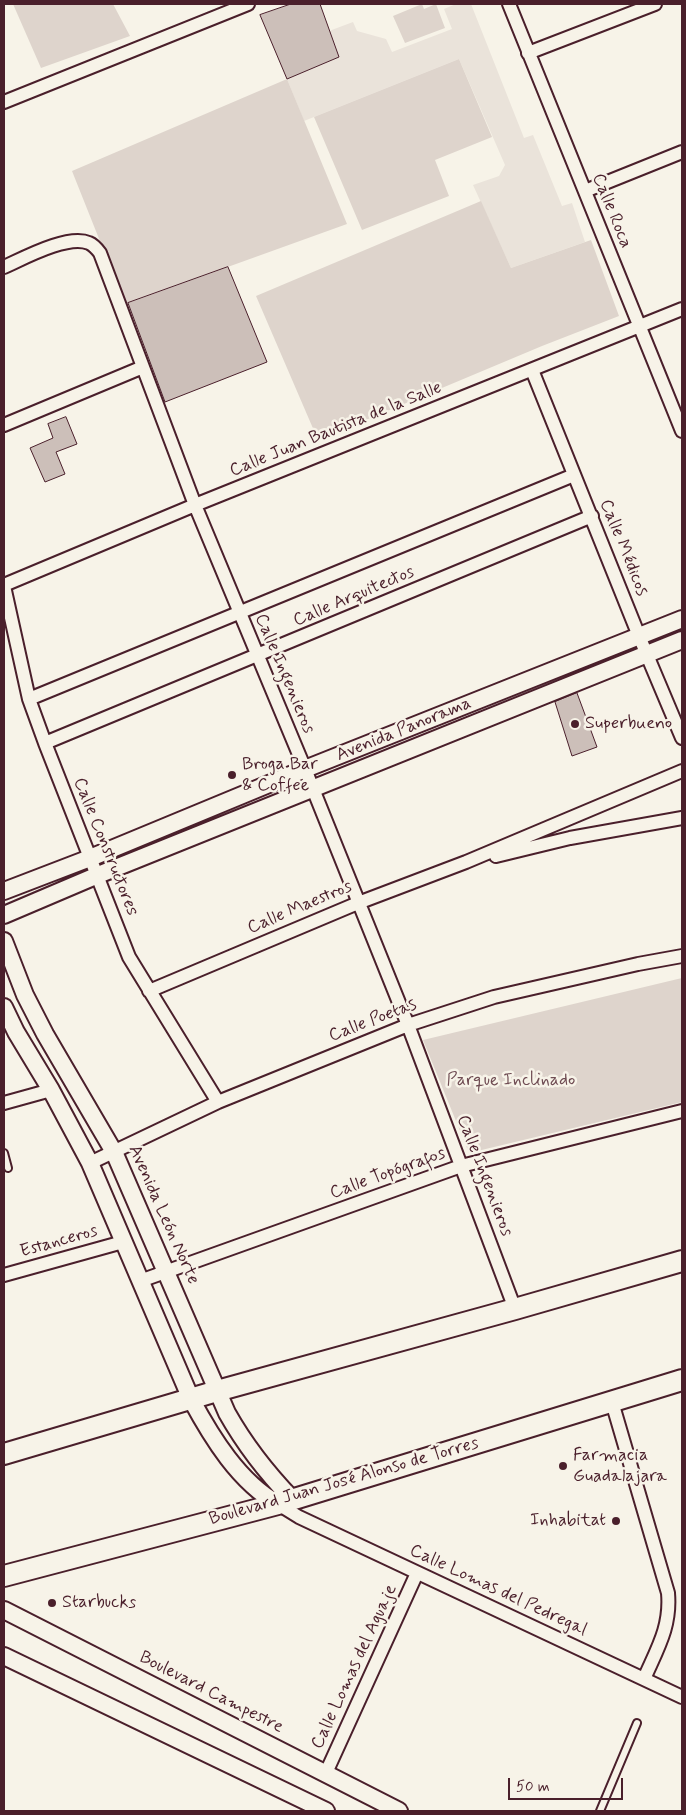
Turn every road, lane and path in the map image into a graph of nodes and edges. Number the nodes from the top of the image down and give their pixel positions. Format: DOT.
graph roads {
  1 [pos="248,4"];
  2 [pos="509,4"];
  3 [pos="655,4"];
  4 [pos="528,53"];
  5 [pos="4,102"];
  6 [pos="682,152"];
  7 [pos="585,191"];
  8 [pos="4,267"];
  9 [pos="682,309"];
  10 [pos="639,326"];
  11 [pos="143,367"];
  12 [pos="532,370"];
  13 [pos="4,425"];
  14 [pos="682,430"];
  15 [pos="574,475"];
  16 [pos="195,505"];
  17 [pos="592,516"];
  18 [pos="4,586"];
  19 [pos="240,614"];
  20 [pos="682,619"];
  21 [pos="639,636"];
  22 [pos="682,640"];
  23 [pos="647,653"];
  24 [pos="257,656"];
  25 [pos="29,699"];
  26 [pos="682,738"];
  27 [pos="45,743"];
  28 [pos="305,769"];
  29 [pos="682,771"];
  30 [pos="312,789"];
  31 [pos="682,818"];
  32 [pos="90,858"];
  33 [pos="466,862"];
  34 [pos="98,875"];
  35 [pos="4,891"];
  36 [pos="358,903"];
  37 [pos="4,915"];
  38 [pos="4,941"];
  39 [pos="682,956"];
  40 [pos="149,991"];
  41 [pos="4,1007"];
  42 [pos="408,1025"];
  43 [pos="51,1090"];
  44 [pos="218,1102"];
  45 [pos="4,1103"];
  46 [pos="682,1111"];
  47 [pos="114,1152"];
  48 [pos="4,1153"];
  49 [pos="90,1162"];
  50 [pos="461,1166"];
  51 [pos="8,1168"];
  52 [pos="123,1242"];
  53 [pos="682,1261"];
  54 [pos="167,1272"];
  55 [pos="4,1275"];
  56 [pos="140,1281"];
  57 [pos="516,1309"];
  58 [pos="682,1380"];
  59 [pos="217,1391"];
  60 [pos="191,1399"];
  61 [pos="612,1402"];
  62 [pos="227,1413"];
  63 [pos="204,1423"];
  64 [pos="4,1454"];
  65 [pos="290,1507"];
  66 [pos="417,1573"];
  67 [pos="4,1576"];
  68 [pos="4,1610"];
  69 [pos="4,1656"];
  70 [pos="644,1679"];
  71 [pos="682,1697"];
  72 [pos="637,1723"];
  73 [pos="325,1775"];
  74 [pos="326,1811"];
  75 [pos="399,1811"];
  76 [pos="600,1811"];
  1 -- 5 [label="street"];
  2 -- 4 [label="street, Calle Roca"];
  3 -- 4 [label="street"];
  4 -- 7 [label="street, Calle Roca"];
  6 -- 7 [label="street"];
  7 -- 10 [label="street, Calle Roca"];
  8 -- 11 [label="street, Calle Ingenieros"];
  9 -- 10 [label="street, Calle Juan Bautista de la Salle"];
  10 -- 12 [label="street, Calle Juan Bautista de la Salle"];
  10 -- 14 [label="street, Calle Roca"];
  11 -- 13 [label="street"];
  11 -- 16 [label="street, Calle Ingenieros"];
  12 -- 15 [label="street, Calle Médicos"];
  12 -- 16 [label="street, Calle Juan Bautista de la Salle"];
  15 -- 17 [label="street, Calle Médicos"];
  15 -- 19 [label="street, Calle Arquitectos"];
  16 -- 18 [label="street, Calle Juan Bautista de la Salle"];
  16 -- 19 [label="street, Calle Ingenieros"];
  17 -- 21 [label="street, Calle Médicos"];
  17 -- 24 [label="street, Calle Arquitectos"];
  18 -- 25 [label="street, Calle Constructores"];
  19 -- 24 [label="street, Calle Ingenieros"];
  19 -- 25 [label="street, Calle Arquitectos"];
  20 -- 21 [label="street, Avenida Panorama"];
  21 -- 23 [label="street, Calle Médicos"];
  21 -- 28 [label="street, Avenida Panorama"];
  22 -- 23 [label="street, Avenida Panorama"];
  23 -- 26 [label="street, Calle Médicos"];
  23 -- 30 [label="street, Avenida Panorama"];
  24 -- 27 [label="street, Calle Arquitectos"];
  24 -- 28 [label="street, Calle Ingenieros"];
  25 -- 27 [label="street, Calle Constructores"];
  27 -- 32 [label="street, Calle Constructores"];
  28 -- 30 [label="street, Calle Ingenieros"];
  28 -- 32 [label="street, Avenida Panorama"];
  29 -- 33 [label="street, Calle Maestros"];
  30 -- 34 [label="street, Avenida Panorama"];
  30 -- 36 [label="street, Calle Ingenieros"];
  31 -- 33 [label="street, Calle Maestros"];
  32 -- 34 [label="street, Calle Constructores"];
  32 -- 35 [label="street, Avenida Panorama"];
  33 -- 36 [label="street, Calle Maestros"];
  34 -- 37 [label="street, Avenida Panorama"];
  34 -- 40 [label="street, Calle Constructores"];
  36 -- 40 [label="street, Calle Maestros"];
  36 -- 42 [label="street, Calle Ingenieros"];
  38 -- 47 [label="street, Avenida León Norte"];
  39 -- 42 [label="street, Calle Poetas"];
  40 -- 44 [label="street, Calle Constructores"];
  41 -- 43 [label="street"];
  42 -- 44 [label="street, Calle Poetas"];
  42 -- 50 [label="street, Calle Ingenieros"];
  43 -- 45 [label="street"];
  43 -- 49 [label="street"];
  44 -- 47 [label="street, Calle Poetas"];
  46 -- 50 [label="street, Calle Topógrafos"];
  47 -- 49 [label="street, Calle Poetas"];
  47 -- 54 [label="street, Avenida León Norte"];
  48 -- 51 [label="lane"];
  49 -- 52 [label="street"];
  50 -- 54 [label="street, Calle Topógrafos"];
  50 -- 57 [label="street, Calle Ingenieros"];
  52 -- 55 [label="street, Estanceros"];
  52 -- 56 [label="street"];
  53 -- 57 [label="main road"];
  54 -- 56 [label="street, Calle Topógrafos"];
  54 -- 59 [label="street, Avenida León Norte"];
  56 -- 60 [label="street"];
  57 -- 59 [label="main road"];
  58 -- 61 [label="main road, Boulevard Juan José Alonso de Torres"];
  59 -- 60 [label="main road"];
  59 -- 62 [label="street, Avenida León Norte"];
  60 -- 63 [label="street"];
  60 -- 64 [label="main road"];
  61 -- 65 [label="main road, Boulevard Juan José Alonso de Torres"];
  61 -- 70 [label="street"];
  62 -- 63 [label="street"];
  62 -- 65 [label="street, Avenida León Norte"];
  63 -- 65 [label="street"];
  65 -- 66 [label="street, Calle Lomas del Pedregal"];
  65 -- 67 [label="main road, Boulevard Juan José Alonso de Torres"];
  66 -- 70 [label="street, Calle Lomas del Pedregal"];
  66 -- 73 [label="street, Calle Lomas del Aguaje"];
  68 -- 73 [label="street, Boulevard Campestre"];
  69 -- 74 [label="street"];
  70 -- 71 [label="street, Calle Lomas del Pedregal"];
  72 -- 76 [label="lane"];
  73 -- 75 [label="street, Boulevard Campestre"];
}
